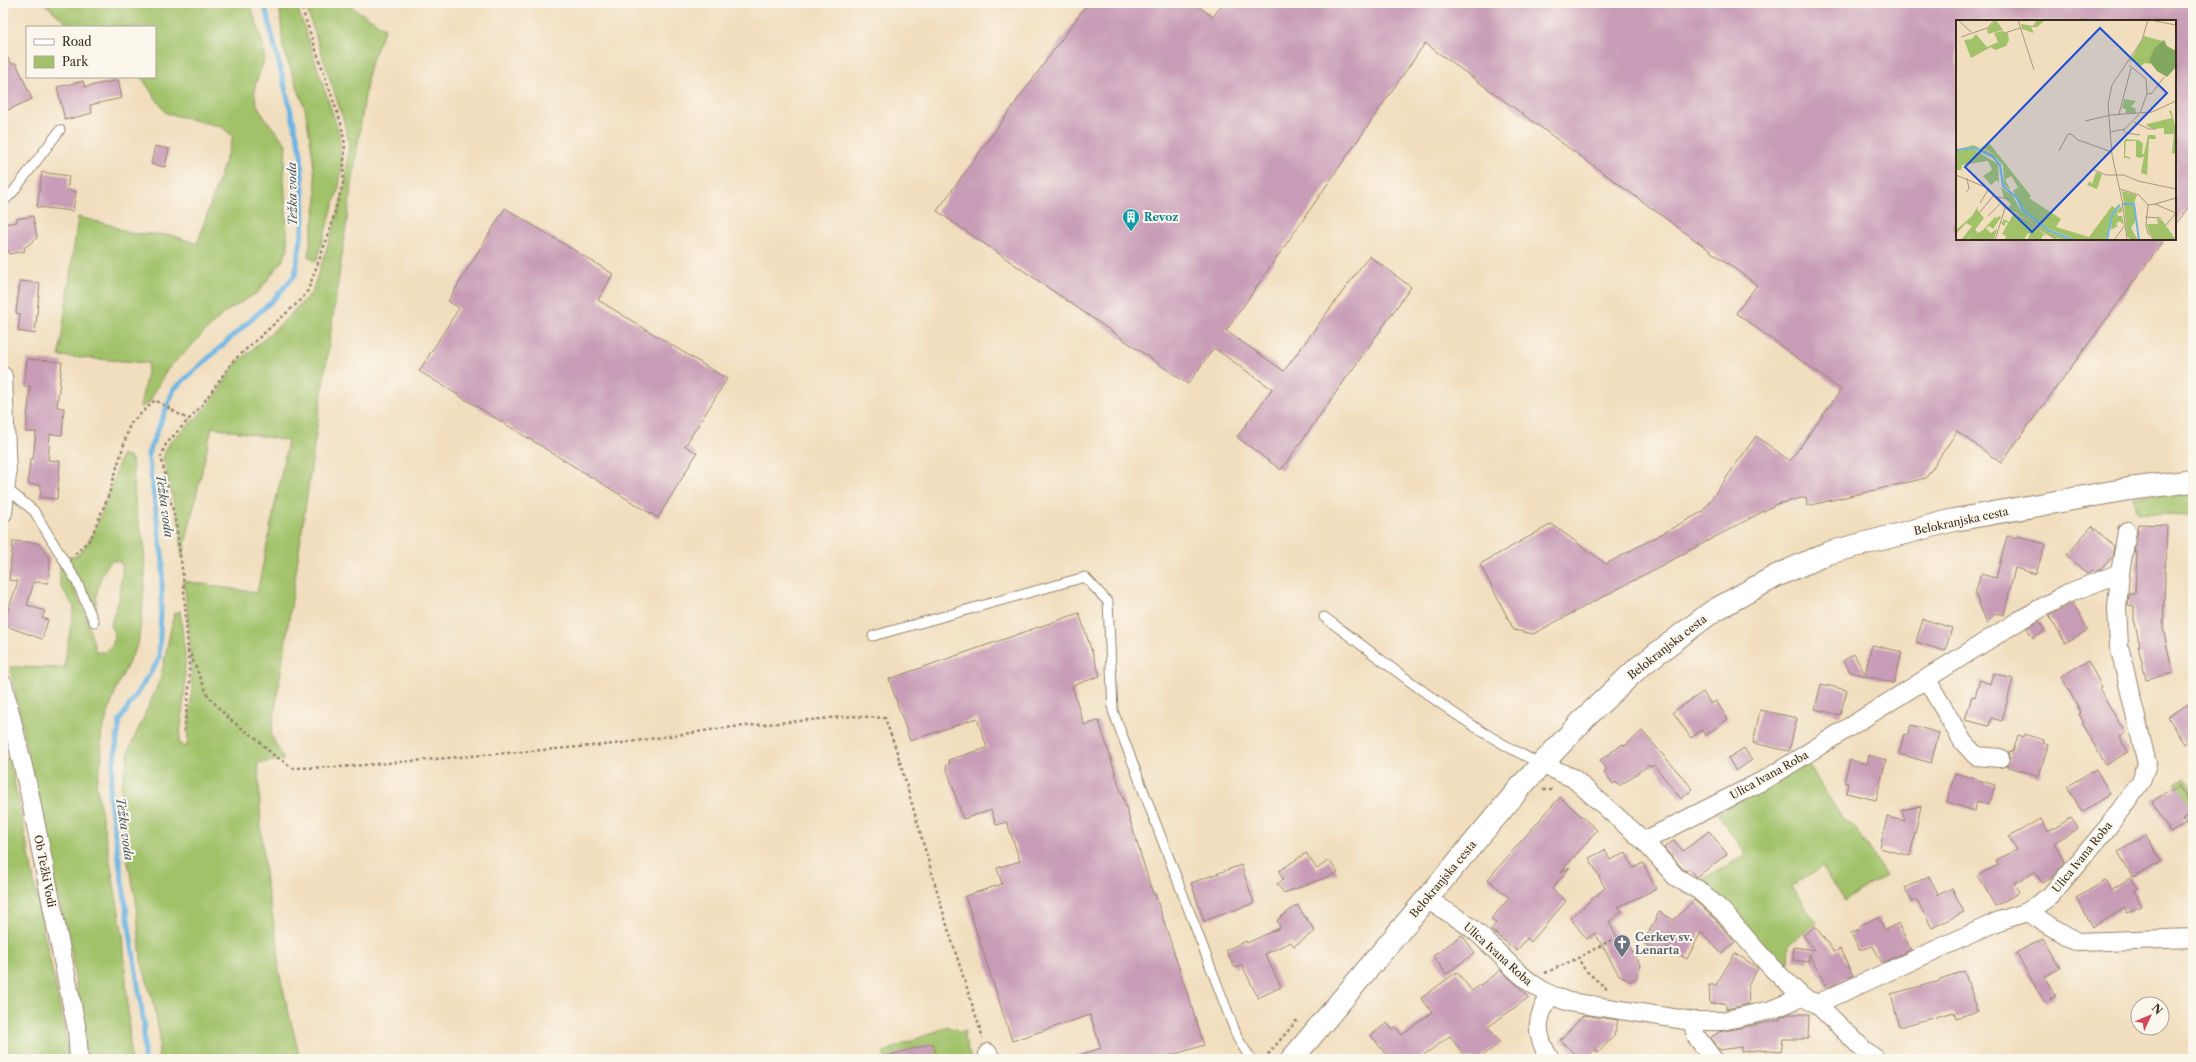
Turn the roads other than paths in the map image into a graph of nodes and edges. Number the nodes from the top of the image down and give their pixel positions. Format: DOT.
graph roads {
  1 [pos="60,130"];
  2 [pos="3,202"];
  3 [pos="3,376"];
  4 [pos="4,451"];
  5 [pos="2193,481"];
  6 [pos="6,488"];
  7 [pos="3,513"];
  8 [pos="2127,531"];
  9 [pos="2120,572"];
  10 [pos="1324,617"];
  11 [pos="94,622"];
  12 [pos="873,636"];
  13 [pos="1927,680"];
  14 [pos="3,684"];
  15 [pos="2000,758"];
  16 [pos="1541,764"];
  17 [pos="1644,841"];
  18 [pos="1427,899"];
  19 [pos="2027,912"];
  20 [pos="2193,938"];
  21 [pos="1550,996"];
  22 [pos="1809,1000"];
  23 [pos="1692,1021"];
  24 [pos="79,1059"];
  25 [pos="1251,1059"];
  26 [pos="1292,1059"];
  27 [pos="1550,1059"];
  28 [pos="1713,1059"];
  29 [pos="1876,1059"];
  1 -- 2 [label="lane"];
  3 -- 4 [label="street"];
  4 -- 6 [label="street"];
  5 -- 16 [label="main road, Belokranjska cesta"];
  6 -- 7 [label="street"];
  6 -- 11 [label="lane"];
  8 -- 9 [label="street, Ulica Ivana Roba"];
  9 -- 13 [label="street, Ulica Ivana Roba"];
  9 -- 19 [label="street, Ulica Ivana Roba"];
  10 -- 16 [label="lane"];
  12 -- 25 [label="lane"];
  13 -- 15 [label="street"];
  13 -- 17 [label="street, Ulica Ivana Roba"];
  14 -- 24 [label="street, Ob Težki Vodi"];
  16 -- 17 [label="street"];
  16 -- 18 [label="main road, Belokranjska cesta"];
  17 -- 22 [label="street"];
  18 -- 21 [label="street, Ulica Ivana Roba"];
  18 -- 26 [label="main road, Belokranjska cesta"];
  19 -- 20 [label="street"];
  19 -- 22 [label="street, Ulica Ivana Roba"];
  21 -- 23 [label="street, Ulica Ivana Roba"];
  21 -- 27 [label="street"];
  22 -- 23 [label="street, Ulica Ivana Roba"];
  22 -- 29 [label="street"];
  23 -- 28 [label="street"];
}
